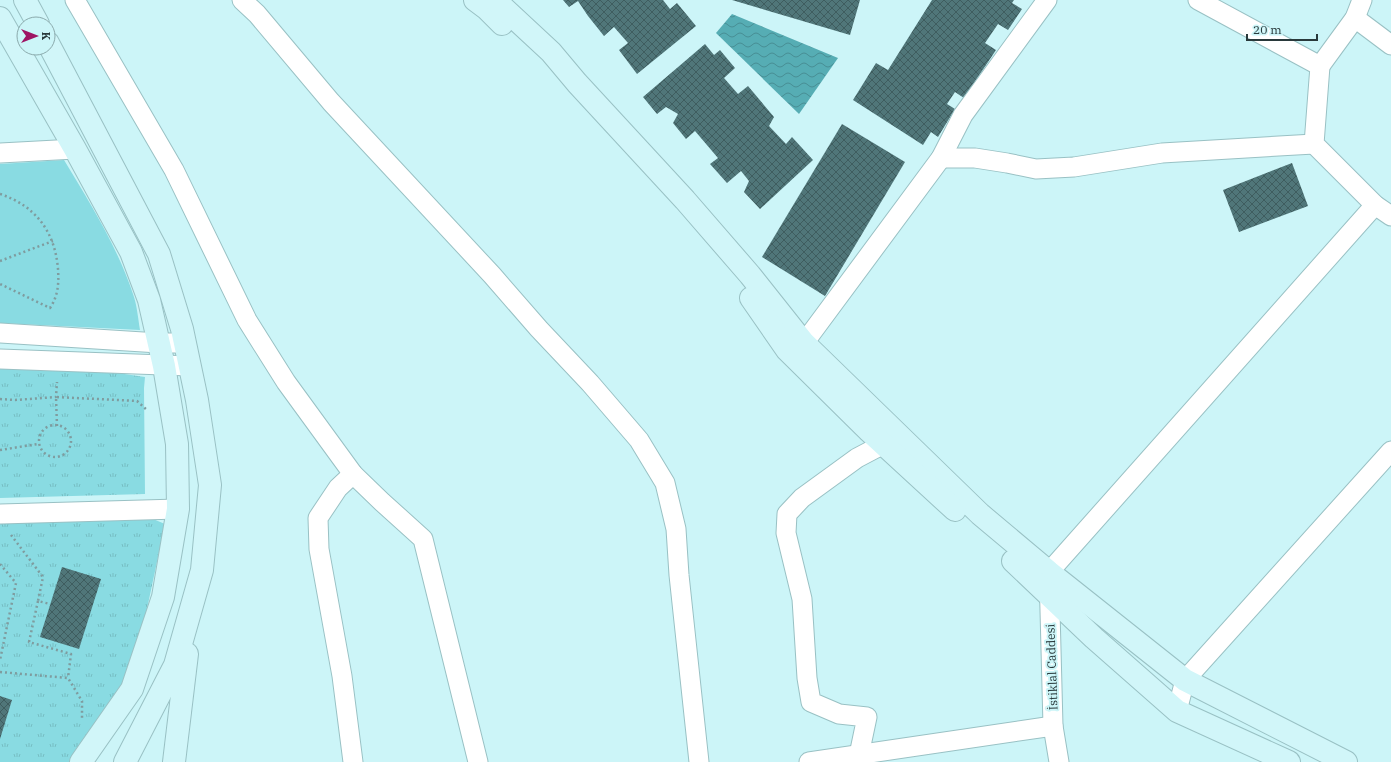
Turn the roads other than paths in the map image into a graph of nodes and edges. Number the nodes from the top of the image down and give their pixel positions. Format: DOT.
graph roads {
  1 [pos="25,0"];
  2 [pos="75,0"];
  3 [pos="242,0"];
  4 [pos="475,0"];
  5 [pos="495,0"];
  6 [pos="1047,0"];
  7 [pos="1198,0"];
  8 [pos="1362,0"];
  9 [pos="34,16"];
  10 [pos="0,18"];
  11 [pos="1354,18"];
  12 [pos="1391,45"];
  13 [pos="55,56"];
  14 [pos="1320,66"];
  15 [pos="1314,144"];
  16 [pos="75,149"];
  17 [pos="0,153"];
  18 [pos="941,158"];
  19 [pos="1376,205"];
  20 [pos="1391,216"];
  21 [pos="0,333"];
  22 [pos="159,343"];
  23 [pos="185,343"];
  24 [pos="798,349"];
  25 [pos="0,359"];
  26 [pos="164,366"];
  27 [pos="190,366"];
  28 [pos="891,440"];
  29 [pos="1391,451"];
  30 [pos="353,474"];
  31 [pos="178,509"];
  32 [pos="0,514"];
  33 [pos="1049,572"];
  34 [pos="1050,595"];
  35 [pos="194,600"];
  36 [pos="1184,680"];
  37 [pos="1177,710"];
  38 [pos="1053,726"];
  39 [pos="860,758"];
  40 [pos="81,762"];
  41 [pos="125,762"];
  42 [pos="174,762"];
  43 [pos="353,762"];
  44 [pos="478,762"];
  45 [pos="699,762"];
  46 [pos="809,762"];
  47 [pos="1059,762"];
  48 [pos="1289,762"];
  49 [pos="1346,762"];
  1 -- 9 [label="street"];
  2 -- 30 [label="street"];
  3 -- 45 [label="street"];
  4 -- 24 [label="street"];
  5 -- 24 [label="street"];
  6 -- 18 [label="street"];
  7 -- 14 [label="street"];
  8 -- 11 [label="street"];
  10 -- 16 [label="street"];
  11 -- 12 [label="street"];
  11 -- 14 [label="street"];
  13 -- 23 [label="street"];
  14 -- 15 [label="street"];
  15 -- 18 [label="street"];
  15 -- 19 [label="street"];
  16 -- 17 [label="street"];
  16 -- 22 [label="street"];
  18 -- 24 [label="street"];
  19 -- 20 [label="street"];
  19 -- 33 [label="street"];
  21 -- 22 [label="street"];
  22 -- 23 [label="street"];
  22 -- 26 [label="street"];
  23 -- 27 [label="street"];
  24 -- 28 [label="street"];
  25 -- 26 [label="street"];
  26 -- 27 [label="street"];
  26 -- 31 [label="street"];
  27 -- 35 [label="street"];
  28 -- 33 [label="street"];
  28 -- 34 [label="street"];
  28 -- 39 [label="street"];
  29 -- 36 [label="street"];
  30 -- 43 [label="street"];
  30 -- 44 [label="street"];
  31 -- 32 [label="street"];
  31 -- 40 [label="street"];
  33 -- 34 [label="street, İstiklal Caddesi"];
  33 -- 36 [label="street"];
  34 -- 37 [label="street"];
  34 -- 38 [label="street, İstiklal Caddesi"];
  35 -- 41 [label="street"];
  35 -- 42 [label="street"];
  36 -- 37 [label="street"];
  36 -- 49 [label="street"];
  37 -- 48 [label="street"];
  38 -- 39 [label="street"];
  38 -- 47 [label="street, İstiklal Caddesi"];
  39 -- 46 [label="street"];
}
